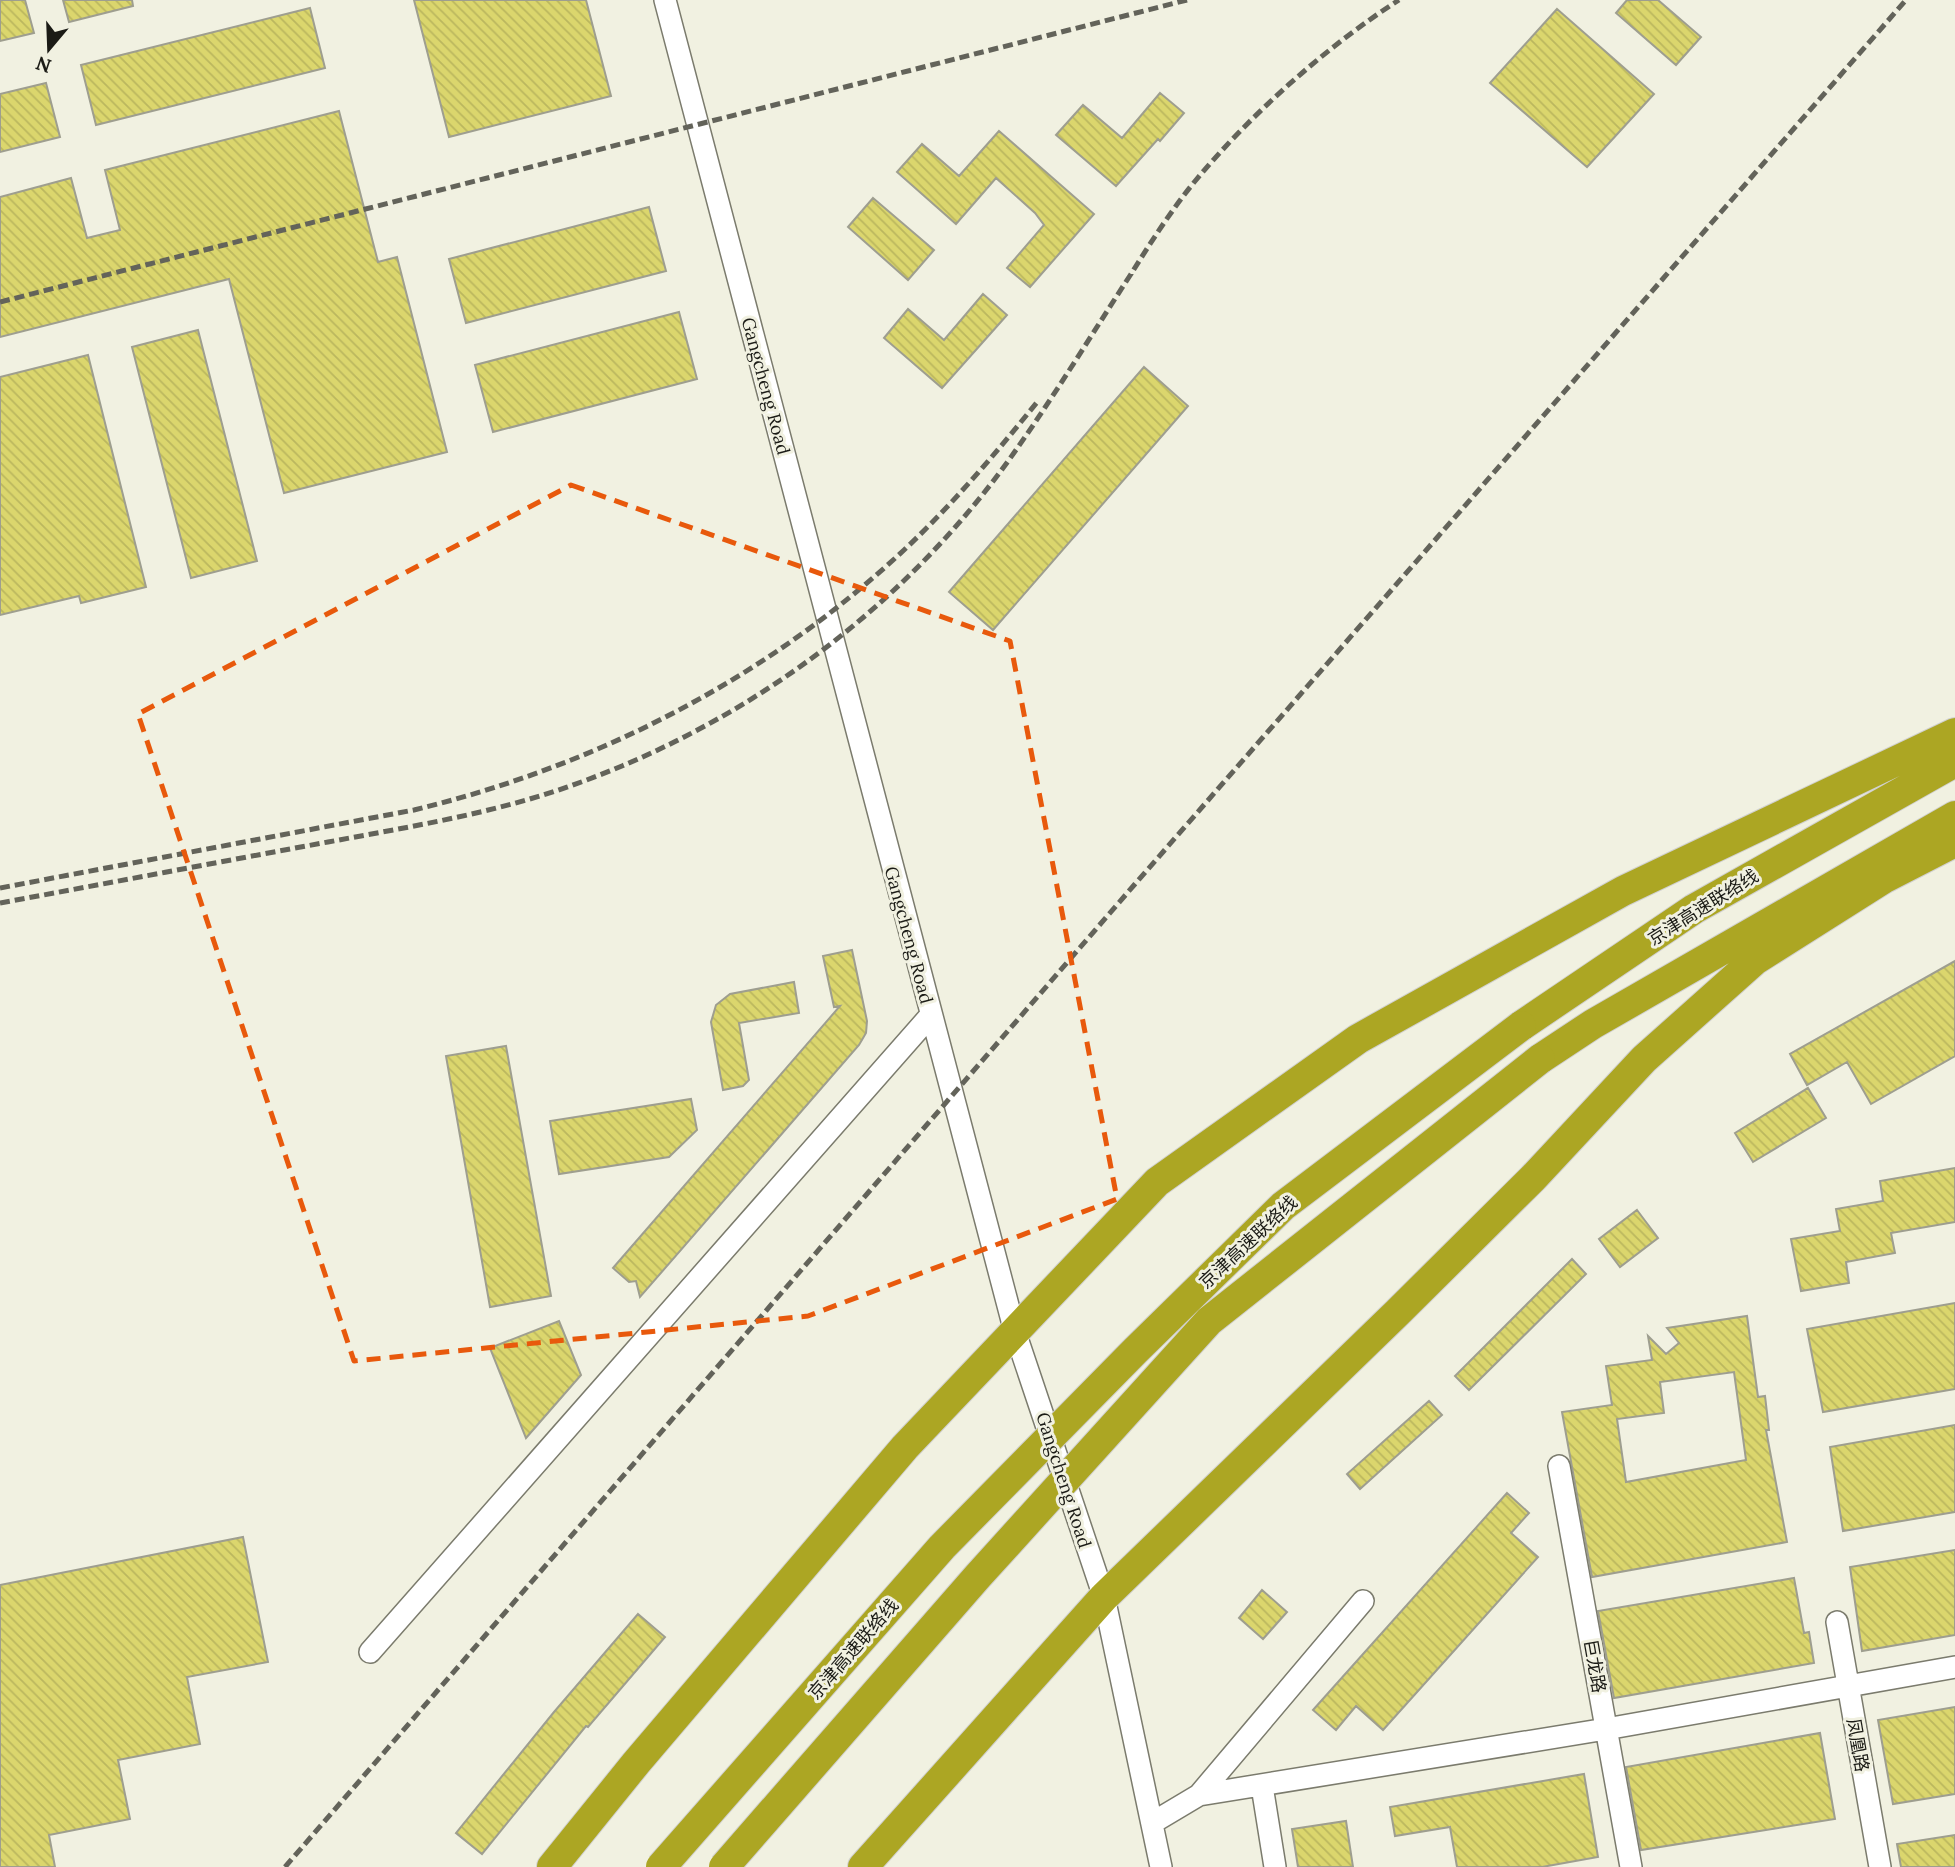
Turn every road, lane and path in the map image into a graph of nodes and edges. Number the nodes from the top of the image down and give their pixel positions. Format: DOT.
graph roads {
  1 [pos="666,0"];
  2 [pos="1955,733"];
  3 [pos="1955,762"];
  4 [pos="1955,816"];
  5 [pos="1955,842"];
  6 [pos="930,1016"];
  7 [pos="1015,1332"];
  8 [pos="1559,1466"];
  9 [pos="1104,1597"];
  10 [pos="1363,1601"];
  11 [pos="1837,1622"];
  12 [pos="370,1652"];
  13 [pos="1955,1667"];
  14 [pos="1848,1686"];
  15 [pos="1606,1729"];
  16 [pos="1262,1786"];
  17 [pos="1199,1795"];
  18 [pos="1152,1823"];
  19 [pos="552,1867"];
  20 [pos="661,1867"];
  21 [pos="724,1867"];
  22 [pos="863,1867"];
  23 [pos="1161,1867"];
  24 [pos="1275,1867"];
  25 [pos="1631,1867"];
  26 [pos="1880,1867"];
  1 -- 6 [label="street, Gangcheng Road"];
  2 -- 7 [label="highway"];
  3 -- 20 [label="highway, 京津高速联络线, bridge"];
  4 -- 21 [label="highway, 京津高速联络线, bridge"];
  5 -- 9 [label="highway"];
  6 -- 7 [label="street, Gangcheng Road"];
  6 -- 12 [label="street"];
  7 -- 9 [label="street, Gangcheng Road"];
  7 -- 19 [label="highway"];
  8 -- 15 [label="street, 巨龙路"];
  9 -- 18 [label="street, Gangcheng Road"];
  9 -- 22 [label="highway"];
  10 -- 17 [label="street"];
  11 -- 14 [label="street, 凤凰路"];
  13 -- 14 [label="street"];
  14 -- 15 [label="street"];
  14 -- 26 [label="street, 凤凰路"];
  15 -- 16 [label="street"];
  15 -- 25 [label="street, 巨龙路"];
  16 -- 17 [label="street"];
  16 -- 24 [label="street"];
  17 -- 18 [label="street"];
  18 -- 23 [label="street, Gangcheng Road"];
}
